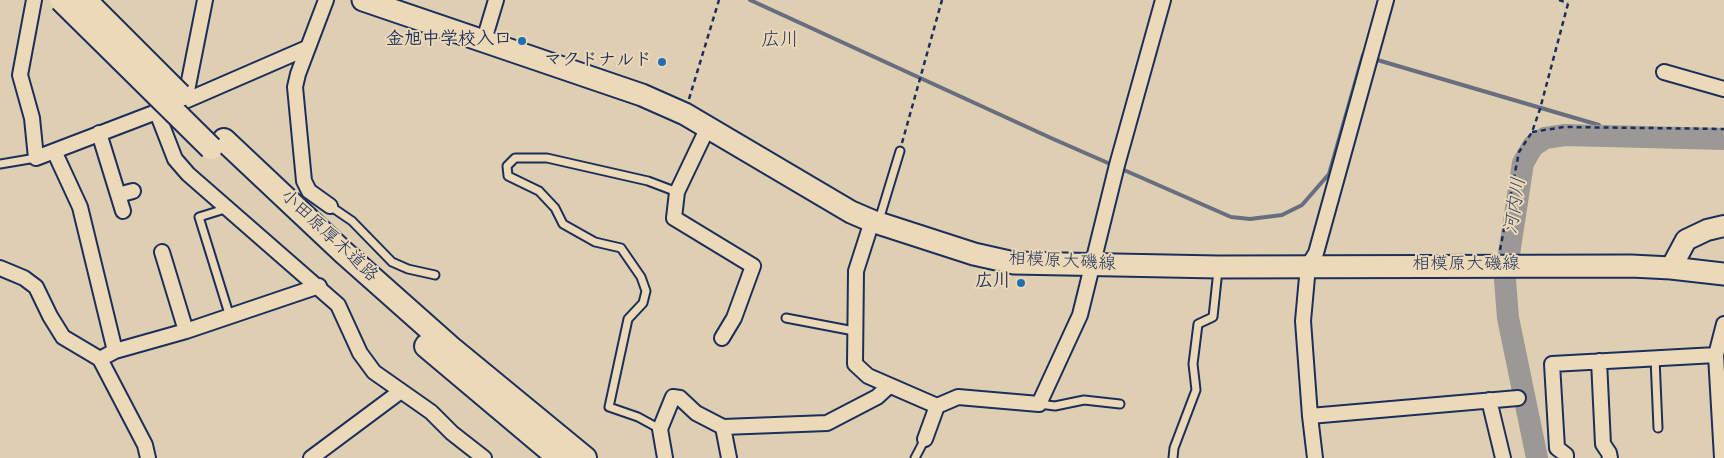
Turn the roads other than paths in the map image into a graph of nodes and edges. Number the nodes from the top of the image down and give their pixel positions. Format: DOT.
graph roads {
  1 [pos="34,0"];
  2 [pos="62,0"];
  3 [pos="85,0"];
  4 [pos="205,0"];
  5 [pos="326,0"];
  6 [pos="363,0"];
  7 [pos="496,0"];
  8 [pos="1163,0"];
  9 [pos="1386,0"];
  10 [pos="484,40"];
  11 [pos="307,48"];
  12 [pos="1664,72"];
  13 [pos="1724,89"];
  14 [pos="185,101"];
  15 [pos="156,110"];
  16 [pos="708,127"];
  17 [pos="99,133"];
  18 [pos="218,144"];
  19 [pos="900,151"];
  20 [pos="55,152"];
  21 [pos="36,158"];
  22 [pos="0,164"];
  23 [pos="132,191"];
  24 [pos="677,192"];
  25 [pos="118,195"];
  26 [pos="330,206"];
  27 [pos="229,208"];
  28 [pos="123,211"];
  29 [pos="875,222"];
  30 [pos="1724,226"];
  31 [pos="162,252"];
  32 [pos="1091,266"];
  33 [pos="1308,266"];
  34 [pos="1218,267"];
  35 [pos="0,268"];
  36 [pos="1671,268"];
  37 [pos="1724,274"];
  38 [pos="435,275"];
  39 [pos="319,286"];
  40 [pos="230,317"];
  41 [pos="786,318"];
  42 [pos="1724,324"];
  43 [pos="186,330"];
  44 [pos="854,331"];
  45 [pos="722,338"];
  46 [pos="114,351"];
  47 [pos="1716,355"];
  48 [pos="1655,358"];
  49 [pos="100,359"];
  50 [pos="1599,361"];
  51 [pos="889,386"];
  52 [pos="401,392"];
  53 [pos="1518,398"];
  54 [pos="1489,400"];
  55 [pos="1040,404"];
  56 [pos="1120,404"];
  57 [pos="936,406"];
  58 [pos="1310,416"];
  59 [pos="723,427"];
  60 [pos="1658,428"];
  61 [pos="660,429"];
  62 [pos="925,440"];
  63 [pos="148,458"];
  64 [pos="311,458"];
  65 [pos="484,458"];
  66 [pos="560,458"];
  67 [pos="586,458"];
  68 [pos="665,458"];
  69 [pos="729,458"];
  70 [pos="915,458"];
  71 [pos="1173,458"];
  72 [pos="1315,458"];
  73 [pos="1503,458"];
  74 [pos="1566,458"];
  75 [pos="1610,458"];
  76 [pos="1722,458"];
  1 -- 21 [label="street"];
  2 -- 18 [label="highway, 小田原厚木道路, bridge"];
  3 -- 18 [label="highway, 小田原厚木道路, bridge"];
  4 -- 14 [label="street"];
  5 -- 11 [label="street"];
  6 -- 10 [label="main road, 相模原大磯線"];
  7 -- 10 [label="street"];
  8 -- 32 [label="street"];
  9 -- 33 [label="street"];
  10 -- 16 [label="main road, 相模原大磯線"];
  11 -- 14 [label="street"];
  11 -- 26 [label="street"];
  12 -- 13 [label="street"];
  14 -- 15 [label="street"];
  15 -- 17 [label="street"];
  15 -- 27 [label="street"];
  16 -- 24 [label="street"];
  16 -- 29 [label="main road, 相模原大磯線"];
  17 -- 20 [label="street"];
  17 -- 25 [label="street"];
  18 -- 66 [label="highway, 小田原厚木道路"];
  18 -- 67 [label="highway, 小田原厚木道路"];
  19 -- 29 [label="lane"];
  20 -- 21 [label="street"];
  20 -- 46 [label="street"];
  21 -- 22 [label="lane"];
  23 -- 25 [label="street"];
  24 -- 45 [label="street"];
  24 -- 61 [label="lane"];
  25 -- 28 [label="street"];
  26 -- 38 [label="lane"];
  27 -- 39 [label="street"];
  27 -- 40 [label="lane"];
  29 -- 32 [label="main road, 相模原大磯線"];
  29 -- 44 [label="street"];
  30 -- 36 [label="main road"];
  31 -- 43 [label="street"];
  32 -- 34 [label="main road, 相模原大磯線"];
  32 -- 55 [label="street"];
  33 -- 34 [label="main road, 相模原大磯線"];
  33 -- 36 [label="main road, 相模原大磯線"];
  33 -- 58 [label="street"];
  34 -- 71 [label="lane"];
  35 -- 49 [label="street"];
  36 -- 37 [label="main road, 相模原大磯線"];
  39 -- 40 [label="street"];
  39 -- 52 [label="street"];
  40 -- 43 [label="street"];
  41 -- 44 [label="lane"];
  42 -- 47 [label="street"];
  43 -- 46 [label="street"];
  44 -- 51 [label="street"];
  46 -- 49 [label="street"];
  47 -- 48 [label="street"];
  47 -- 76 [label="street"];
  48 -- 50 [label="street"];
  48 -- 60 [label="lane"];
  49 -- 63 [label="street"];
  50 -- 74 [label="street"];
  50 -- 75 [label="street"];
  51 -- 57 [label="street"];
  51 -- 59 [label="street"];
  52 -- 64 [label="street"];
  52 -- 65 [label="street"];
  53 -- 54 [label="street"];
  54 -- 58 [label="street"];
  54 -- 73 [label="street"];
  55 -- 56 [label="lane"];
  55 -- 57 [label="street"];
  57 -- 62 [label="street"];
  58 -- 72 [label="street"];
  59 -- 61 [label="street"];
  59 -- 69 [label="street"];
  61 -- 68 [label="street"];
  62 -- 70 [label="lane"];
}
